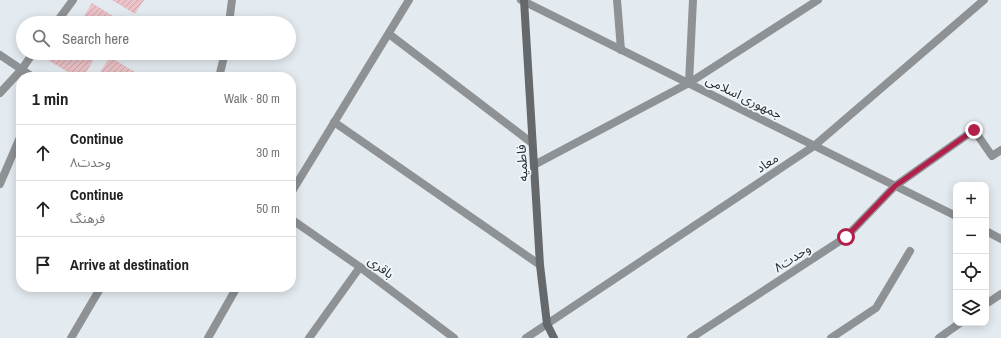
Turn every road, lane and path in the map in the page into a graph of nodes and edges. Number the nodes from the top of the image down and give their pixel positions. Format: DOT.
graph roads {
  1 [pos="73,0"];
  2 [pos="232,0"];
  3 [pos="409,0"];
  4 [pos="523,0"];
  5 [pos="617,0"];
  6 [pos="694,0"];
  7 [pos="818,0"];
  8 [pos="984,0"];
  9 [pos="61,16"];
  10 [pos="230,16"];
  11 [pos="389,34"];
  12 [pos="621,50"];
  13 [pos="0,55"];
  14 [pos="28,60"];
  15 [pos="223,60"];
  16 [pos="22,69"];
  17 [pos="19,72"];
  18 [pos="26,72"];
  19 [pos="220,72"];
  20 [pos="16,76"];
  21 [pos="689,83"];
  22 [pos="0,93"];
  23 [pos="334,122"];
  24 [pos="532,143"];
  25 [pos="814,146"];
  26 [pos="16,147"];
  27 [pos="1001,150"];
  28 [pos="534,165"];
  29 [pos="0,184"];
  30 [pos="296,185"];
  31 [pos="895,186"];
  32 [pos="953,215"];
  33 [pos="296,222"];
  34 [pos="989,233"];
  35 [pos="1001,239"];
  36 [pos="910,250"];
  37 [pos="540,265"];
  38 [pos="360,266"];
  39 [pos="98,292"];
  40 [pos="234,292"];
  41 [pos="1001,294"];
  42 [pos="989,302"];
  43 [pos="547,324"];
  44 [pos="956,326"];
  45 [pos="71,338"];
  46 [pos="208,338"];
  47 [pos="309,338"];
  48 [pos="454,338"];
  49 [pos="526,338"];
  50 [pos="554,338"];
  51 [pos="692,338"];
  52 [pos="831,338"];
  53 [pos="939,338"];
  1 -- 9 [label="street"];
  2 -- 10 [label="street"];
  3 -- 11 [label="street"];
  4 -- 12 [label="street, جمهوری اسلامی"];
  4 -- 24 [label="main road, فاطمیه"];
  5 -- 12 [label="street"];
  6 -- 21 [label="street"];
  7 -- 21 [label="street"];
  8 -- 25 [label="street, معاد"];
  11 -- 23 [label="street"];
  11 -- 24 [label="street"];
  12 -- 21 [label="street, جمهوری اسلامی"];
  13 -- 16 [label="street"];
  14 -- 16 [label="street"];
  15 -- 19 [label="street"];
  16 -- 17 [label="street"];
  16 -- 18 [label="street"];
  20 -- 22 [label="street"];
  21 -- 25 [label="street, جمهوری اسلامی"];
  21 -- 28 [label="street"];
  23 -- 30 [label="street"];
  23 -- 37 [label="street"];
  24 -- 28 [label="main road, فاطمیه"];
  25 -- 31 [label="street, جمهوری اسلامی"];
  25 -- 43 [label="street, معاد"];
  26 -- 29 [label="street"];
  27 -- 31 [label="street, وحدت۸"];
  28 -- 37 [label="main road, فاطمیه"];
  31 -- 32 [label="street, جمهوری اسلامی"];
  31 -- 51 [label="street, وحدت۸"];
  33 -- 38 [label="street, باقری"];
  34 -- 35 [label="street"];
  36 -- 52 [label="street"];
  37 -- 43 [label="main road, فاطمیه"];
  38 -- 47 [label="street"];
  38 -- 48 [label="street, باقری"];
  39 -- 45 [label="street"];
  40 -- 46 [label="street"];
  41 -- 42 [label="street"];
  43 -- 49 [label="street, معاد"];
  43 -- 50 [label="main road, فاطمیه"];
  44 -- 53 [label="street"];
}
